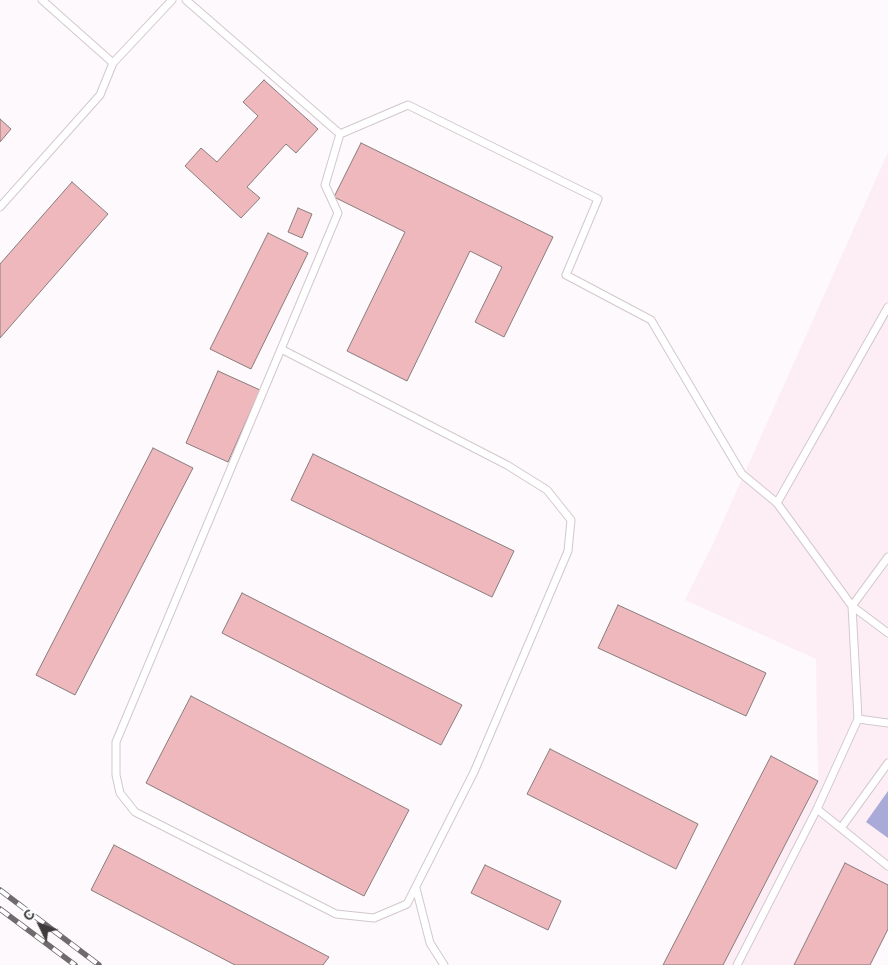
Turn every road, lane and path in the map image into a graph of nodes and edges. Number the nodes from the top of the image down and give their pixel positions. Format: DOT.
graph roads {
  1 [pos="42,0"];
  2 [pos="172,0"];
  3 [pos="186,0"];
  4 [pos="113,63"];
  5 [pos="340,134"];
  6 [pos="0,207"];
  7 [pos="888,307"];
  8 [pos="281,349"];
  9 [pos="777,503"];
  10 [pos="888,557"];
  11 [pos="852,606"];
  12 [pos="888,633"];
  13 [pos="858,718"];
  14 [pos="888,723"];
  15 [pos="888,763"];
  16 [pos="818,809"];
  17 [pos="841,828"];
  18 [pos="888,866"];
  19 [pos="416,888"];
  20 [pos="444,965"];
  21 [pos="738,965"];
  1 -- 4 [label="lane"];
  2 -- 4 [label="lane"];
  3 -- 5 [label="lane"];
  4 -- 6 [label="lane"];
  5 -- 8 [label="lane"];
  5 -- 9 [label="lane"];
  7 -- 9 [label="lane"];
  8 -- 19 [label="lane"];
  8 -- 19 [label="lane"];
  9 -- 11 [label="lane"];
  10 -- 11 [label="lane"];
  11 -- 12 [label="lane"];
  11 -- 13 [label="lane"];
  13 -- 14 [label="lane"];
  13 -- 16 [label="lane"];
  15 -- 17 [label="lane"];
  16 -- 17 [label="lane"];
  16 -- 21 [label="lane"];
  17 -- 18 [label="lane"];
  19 -- 20 [label="lane"];
}
